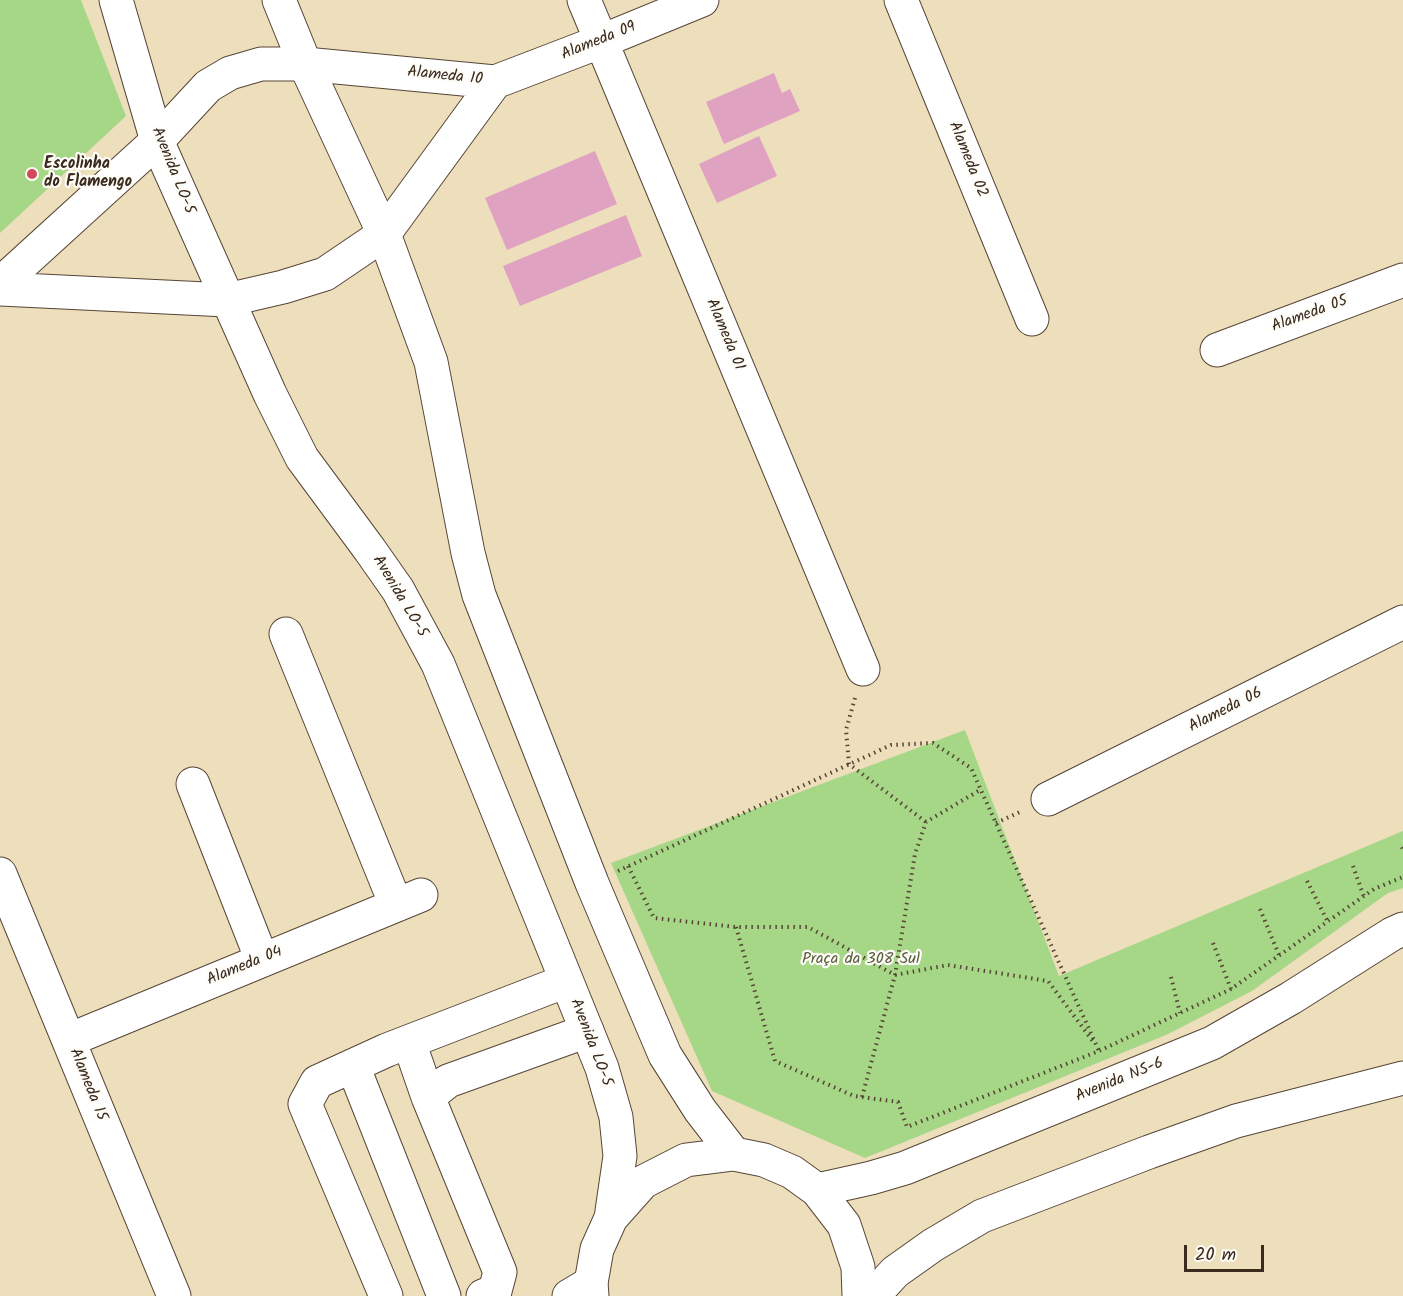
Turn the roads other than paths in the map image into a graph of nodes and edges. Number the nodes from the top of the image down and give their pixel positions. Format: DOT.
graph roads {
  1 [pos="116,0"];
  2 [pos="279,0"];
  3 [pos="584,0"];
  4 [pos="702,0"];
  5 [pos="902,0"];
  6 [pos="602,41"];
  7 [pos="305,64"];
  8 [pos="495,82"];
  9 [pos="157,141"];
  10 [pos="384,234"];
  11 [pos="1403,280"];
  12 [pos="0,284"];
  13 [pos="0,288"];
  14 [pos="227,300"];
  15 [pos="1032,319"];
  16 [pos="1217,350"];
  17 [pos="1403,622"];
  18 [pos="286,634"];
  19 [pos="863,669"];
  20 [pos="193,784"];
  21 [pos="1048,799"];
  22 [pos="0,874"];
  23 [pos="1403,929"];
  24 [pos="262,960"];
  25 [pos="566,981"];
  26 [pos="586,1031"];
  27 [pos="69,1040"];
  28 [pos="409,1042"];
  29 [pos="353,1066"];
  30 [pos="1403,1078"];
  31 [pos="428,1097"];
  32 [pos="734,1154"];
  33 [pos="817,1190"];
  34 [pos="611,1218"];
  35 [pos="584,1292"];
  36 [pos="174,1296"];
  37 [pos="386,1296"];
  38 [pos="444,1296"];
  39 [pos="483,1296"];
  40 [pos="859,1296"];
  41 [pos="873,1296"];
  1 -- 9 [label="street, Avenida LO-5"];
  2 -- 7 [label="street"];
  3 -- 6 [label="street, Alameda 01"];
  4 -- 6 [label="street, Alameda 09"];
  5 -- 15 [label="street, Alameda 02"];
  6 -- 8 [label="street, Alameda 09"];
  6 -- 19 [label="street, Alameda 01"];
  7 -- 8 [label="street, Alameda 10"];
  7 -- 9 [label="street, Alameda 10"];
  7 -- 10 [label="street"];
  8 -- 10 [label="street, Alameda 10"];
  9 -- 12 [label="street, Alameda 10"];
  9 -- 14 [label="street, Avenida LO-5"];
  10 -- 14 [label="street, Alameda 10"];
  10 -- 32 [label="street"];
  11 -- 16 [label="street, Alameda 05"];
  13 -- 14 [label="street, Alameda 10"];
  14 -- 25 [label="street, Avenida LO-5"];
  17 -- 21 [label="street, Alameda 06"];
  18 -- 24 [label="street, Alameda 04"];
  20 -- 24 [label="street"];
  22 -- 27 [label="street, Alameda 15"];
  23 -- 33 [label="street, Avenida NS-6"];
  24 -- 27 [label="street, Alameda 04"];
  25 -- 26 [label="street, Avenida LO-5"];
  25 -- 28 [label="street"];
  26 -- 31 [label="street"];
  26 -- 34 [label="street, Avenida LO-5"];
  27 -- 36 [label="street, Alameda 15"];
  28 -- 29 [label="street"];
  28 -- 31 [label="street"];
  29 -- 37 [label="street"];
  29 -- 38 [label="street"];
  30 -- 41 [label="street"];
  31 -- 39 [label="street"];
  32 -- 33 [label="street"];
  32 -- 34 [label="street"];
  33 -- 40 [label="street"];
  34 -- 35 [label="street"];
}
